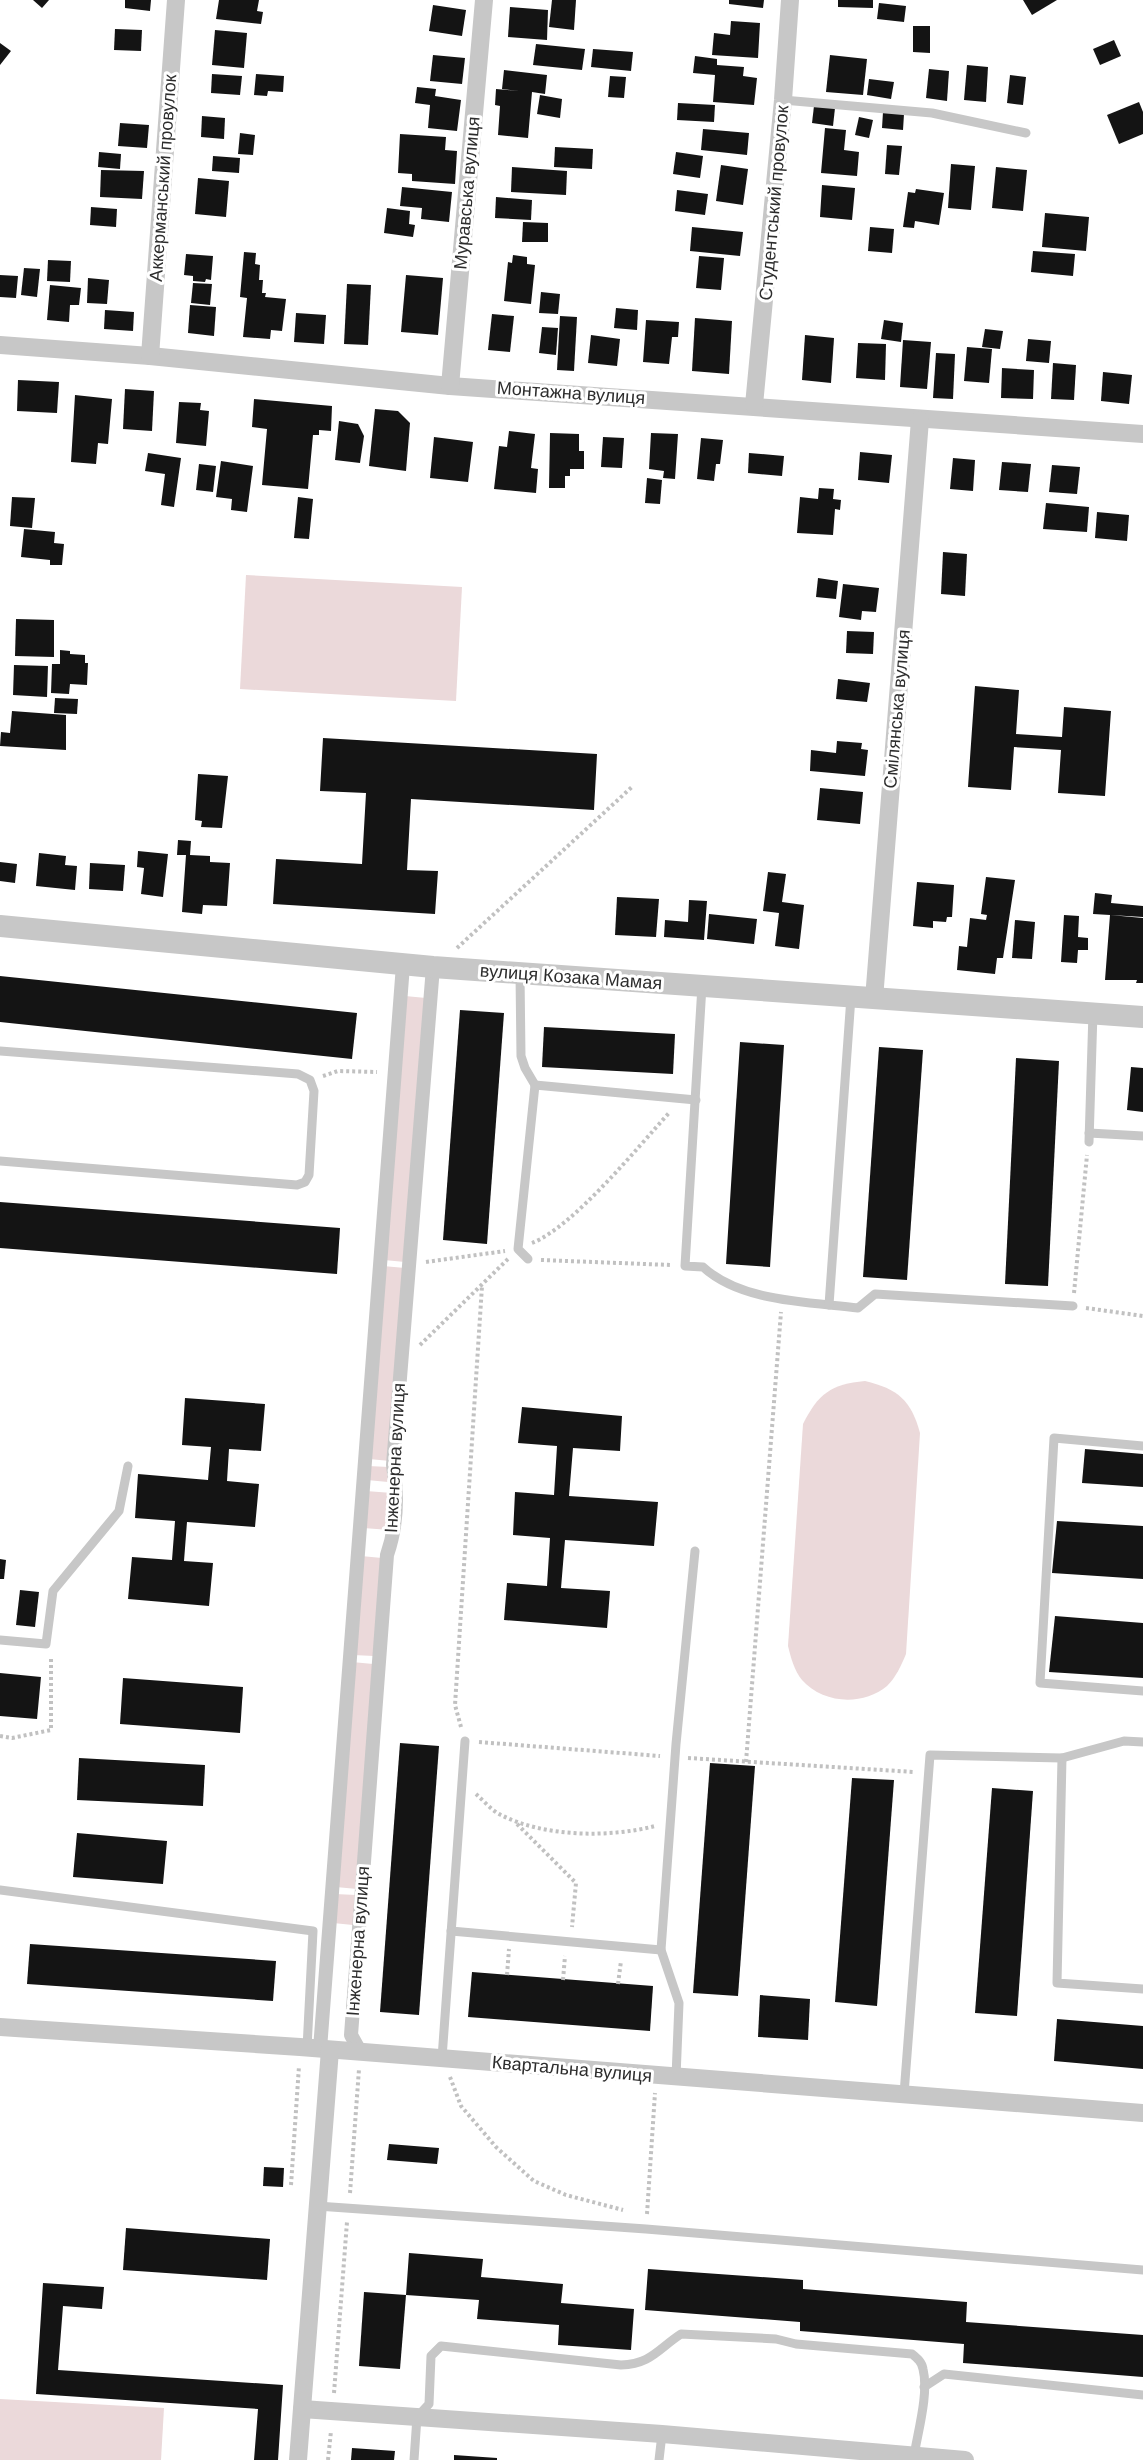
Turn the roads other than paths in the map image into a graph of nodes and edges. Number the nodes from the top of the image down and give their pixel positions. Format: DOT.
graph roads {
  1 [pos="176,0"];
  2 [pos="484,0"];
  3 [pos="790,0"];
  4 [pos="783,100"];
  5 [pos="1026,133"];
  6 [pos="0,345"];
  7 [pos="150,356"];
  8 [pos="450,386"];
  9 [pos="754,405"];
  10 [pos="920,420"];
  11 [pos="1143,434"];
  12 [pos="0,926"];
  13 [pos="403,964"];
  14 [pos="433,967"];
  15 [pos="520,973"];
  16 [pos="702,986"];
  17 [pos="851,997"];
  18 [pos="874,999"];
  19 [pos="1094,1012"];
  20 [pos="1143,1017"];
  21 [pos="0,1051"];
  22 [pos="535,1085"];
  23 [pos="696,1100"];
  24 [pos="1143,1136"];
  25 [pos="0,1161"];
  26 [pos="528,1259"];
  27 [pos="828,1305"];
  28 [pos="1073,1306"];
  29 [pos="1143,1446"];
  30 [pos="128,1466"];
  31 [pos="695,1551"];
  32 [pos="0,1640"];
  33 [pos="1143,1690"];
  34 [pos="465,1741"];
  35 [pos="1143,1742"];
  36 [pos="1062,1758"];
  37 [pos="0,1890"];
  38 [pos="451,1931"];
  39 [pos="661,1950"];
  40 [pos="1143,1989"];
  41 [pos="0,2027"];
  42 [pos="314,2049"];
  43 [pos="361,2053"];
  44 [pos="442,2058"];
  45 [pos="676,2077"];
  46 [pos="904,2094"];
  47 [pos="1143,2113"];
  48 [pos="317,2206"];
  49 [pos="1143,2270"];
  50 [pos="924,2387"];
  51 [pos="1143,2395"];
  52 [pos="302,2409"];
  53 [pos="417,2417"];
  54 [pos="662,2434"];
  55 [pos="902,2457"];
  56 [pos="298,2460"];
  57 [pos="414,2460"];
  58 [pos="659,2460"];
  59 [pos="965,2460"];
  1 -- 7 [label="street, Аккерманський провулок"];
  2 -- 8 [label="street, Муравська вулиця"];
  3 -- 4 [label="street, Студентський провулок"];
  4 -- 5 [label="lane"];
  4 -- 9 [label="street, Студентський провулок"];
  6 -- 7 [label="street, Монтажна вулиця"];
  7 -- 8 [label="street, Монтажна вулиця"];
  8 -- 9 [label="street, Монтажна вулиця"];
  9 -- 10 [label="street, Монтажна вулиця"];
  10 -- 11 [label="street, Монтажна вулиця"];
  10 -- 18 [label="street, Смілянська вулиця"];
  12 -- 13 [label="street, вулиця Козака Мамая"];
  13 -- 14 [label="street, вулиця Козака Мамая"];
  13 -- 42 [label="street, Інженерна вулиця"];
  14 -- 15 [label="street, вулиця Козака Мамая"];
  14 -- 43 [label="street, Інженерна вулиця"];
  15 -- 16 [label="street, вулиця Козака Мамая"];
  15 -- 22 [label="lane"];
  16 -- 17 [label="street, вулиця Козака Мамая"];
  16 -- 23 [label="lane"];
  17 -- 18 [label="street, вулиця Козака Мамая"];
  17 -- 27 [label="lane"];
  18 -- 19 [label="street, вулиця Козака Мамая"];
  19 -- 20 [label="street, вулиця Козака Мамая"];
  19 -- 24 [label="lane"];
  21 -- 25 [label="lane"];
  22 -- 23 [label="lane"];
  22 -- 26 [label="lane"];
  23 -- 27 [label="lane"];
  27 -- 28 [label="lane"];
  29 -- 33 [label="lane"];
  30 -- 32 [label="lane"];
  31 -- 39 [label="lane"];
  34 -- 38 [label="lane"];
  35 -- 36 [label="lane"];
  36 -- 40 [label="lane"];
  36 -- 46 [label="lane"];
  37 -- 42 [label="lane, Інженерна вулиця"];
  38 -- 39 [label="lane"];
  38 -- 44 [label="lane"];
  39 -- 45 [label="lane"];
  41 -- 42 [label="street, Квартальна вулиця"];
  42 -- 43 [label="street, Квартальна вулиця"];
  42 -- 48 [label="street, Інженерна вулиця"];
  43 -- 44 [label="street, Квартальна вулиця"];
  44 -- 45 [label="street, Квартальна вулиця"];
  45 -- 46 [label="street, Квартальна вулиця"];
  46 -- 47 [label="street, Квартальна вулиця"];
  48 -- 49 [label="lane"];
  48 -- 52 [label="street, Інженерна вулиця"];
  50 -- 51 [label="lane"];
  50 -- 53 [label="lane"];
  50 -- 55 [label="lane"];
  52 -- 53 [label="street"];
  52 -- 56 [label="street, Інженерна вулиця"];
  53 -- 54 [label="street"];
  53 -- 57 [label="lane"];
  54 -- 55 [label="street"];
  54 -- 58 [label="lane"];
  55 -- 59 [label="street"];
}
